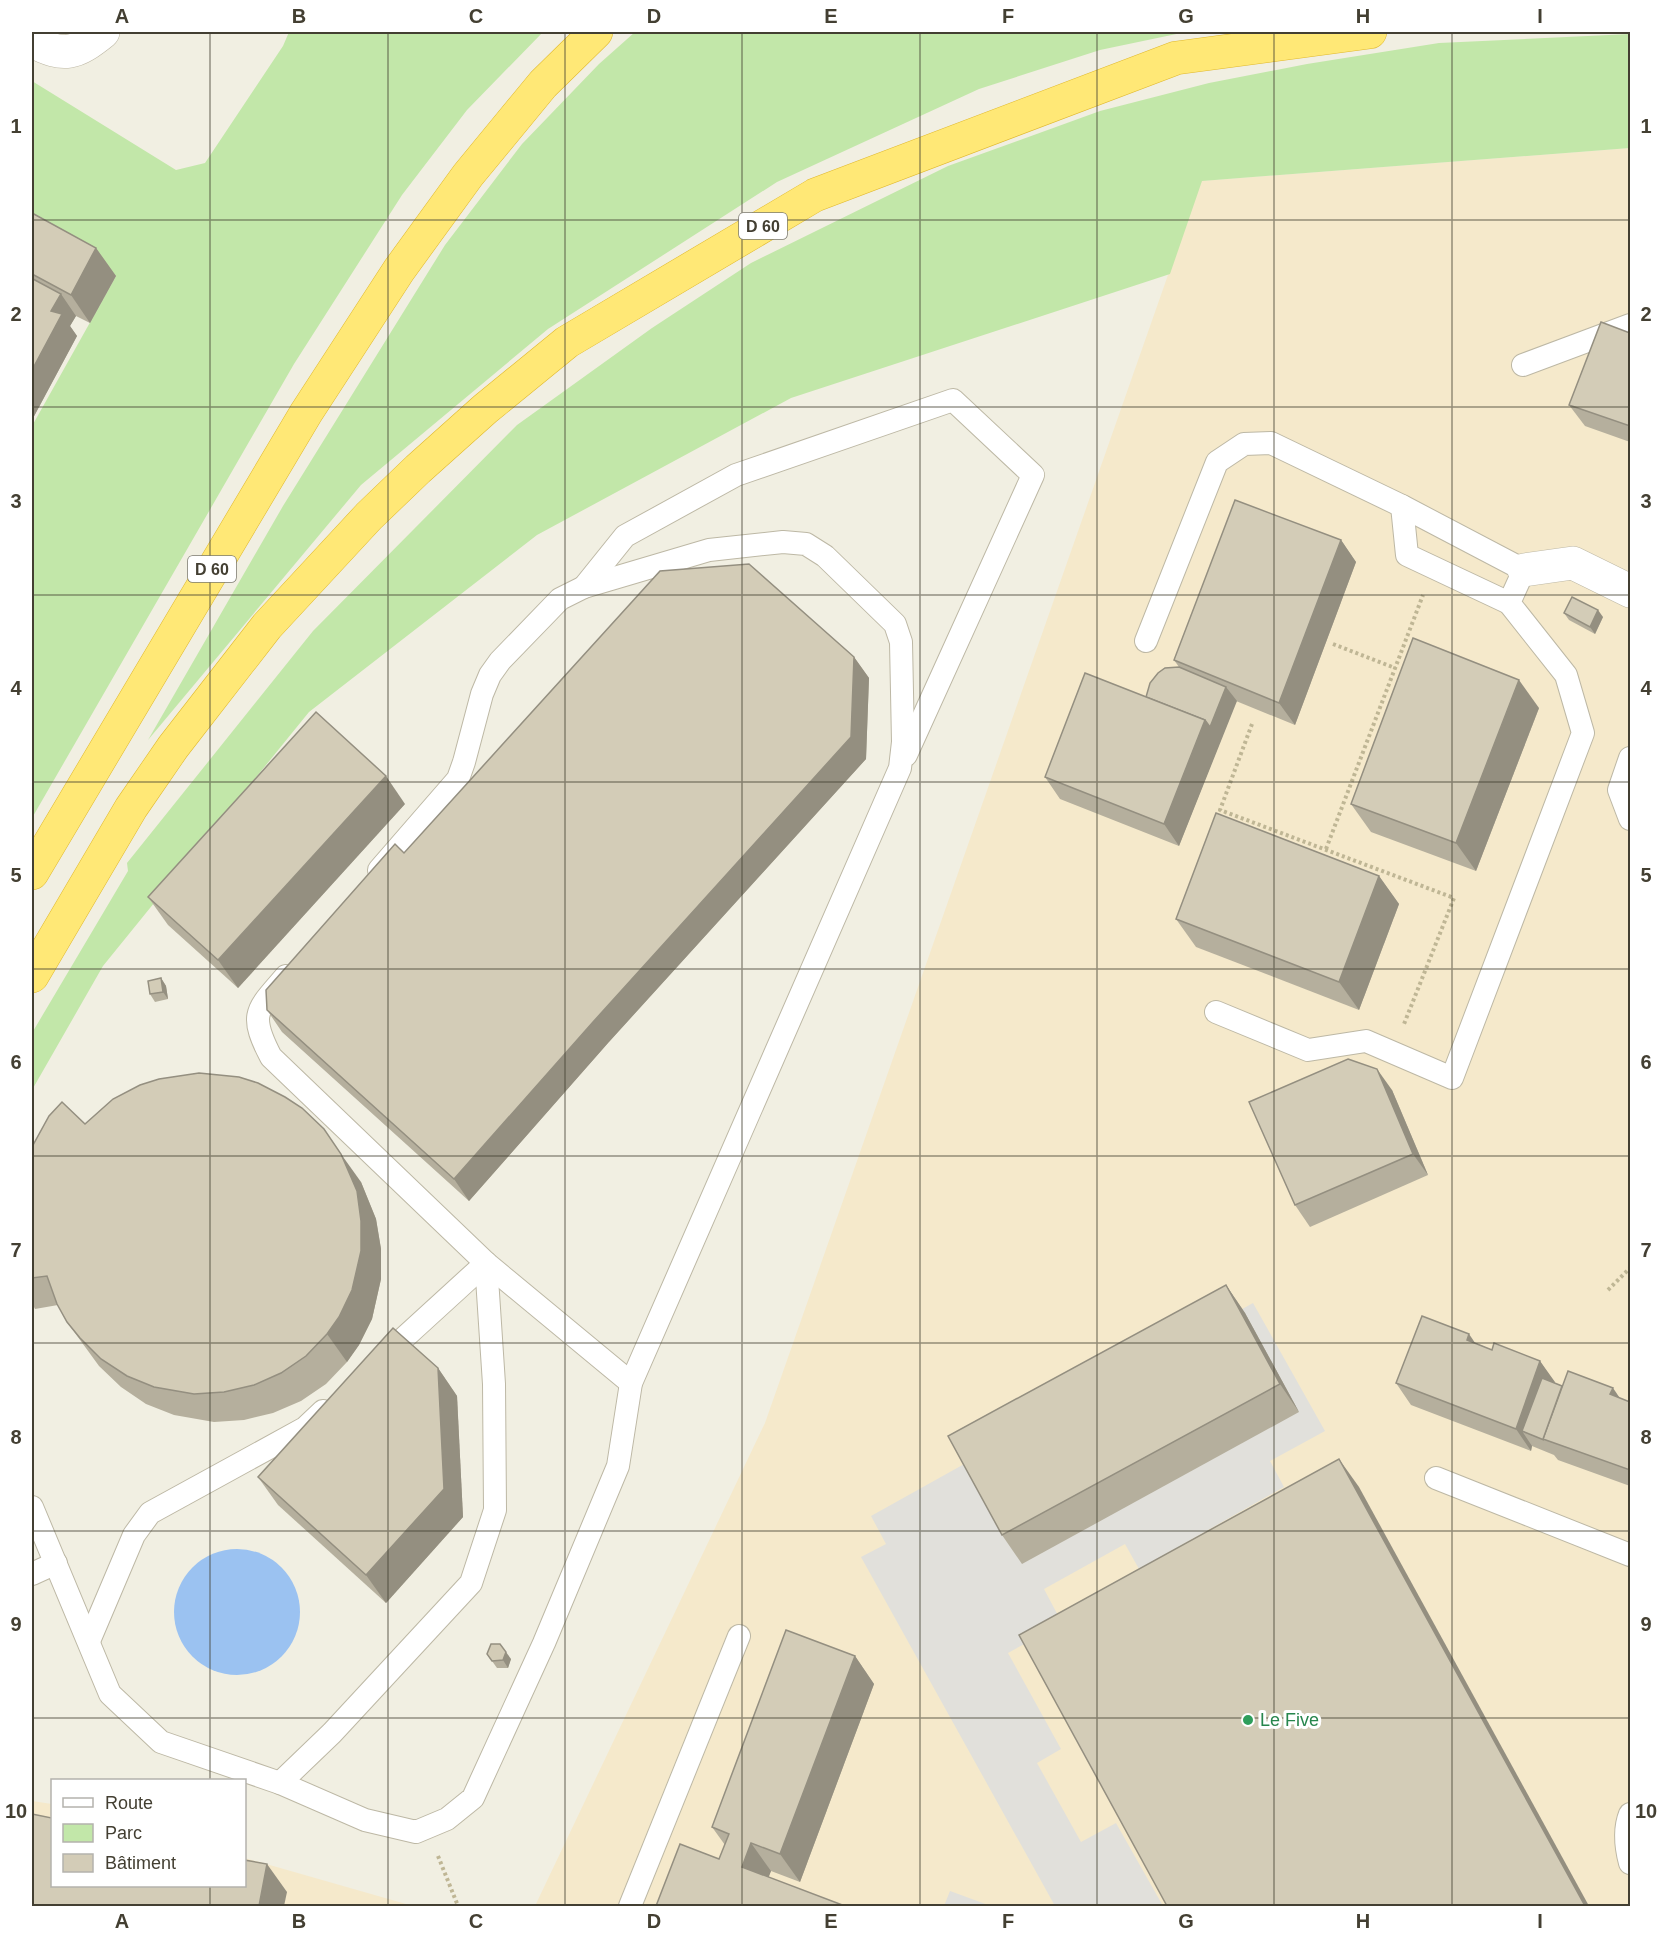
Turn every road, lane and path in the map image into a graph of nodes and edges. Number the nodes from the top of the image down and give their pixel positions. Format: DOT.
graph roads {
  1 [pos="103,32"];
  2 [pos="596,32"];
  3 [pos="1370,32"];
  4 [pos="32,41"];
  5 [pos="1630,325"];
  6 [pos="1522,365"];
  7 [pos="1402,506"];
  8 [pos="1434,567"];
  9 [pos="1524,570"];
  10 [pos="584,587"];
  11 [pos="1630,591"];
  12 [pos="1509,603"];
  13 [pos="1146,641"];
  14 [pos="1333,644"];
  15 [pos="1395,668"];
  16 [pos="1252,724"];
  17 [pos="1630,758"];
  18 [pos="900,768"];
  19 [pos="1630,819"];
  20 [pos="1326,849"];
  21 [pos="32,873"];
  22 [pos="366,884"];
  23 [pos="298,963"];
  24 [pos="32,976"];
  25 [pos="1216,1012"];
  26 [pos="1393,1053"];
  27 [pos="486,1263"];
  28 [pos="1630,1268"];
  29 [pos="1608,1290"];
  30 [pos="365,1373"];
  31 [pos="631,1383"];
  32 [pos="339,1396"];
  33 [pos="1436,1478"];
  34 [pos="32,1507"];
  35 [pos="1630,1555"];
  36 [pos="56,1563"];
  37 [pos="32,1574"];
  38 [pos="739,1636"];
  39 [pos="88,1641"];
  40 [pos="280,1783"];
  41 [pos="1630,1814"];
  42 [pos="426,1828"];
  43 [pos="1630,1863"];
  44 [pos="458,1906"];
  45 [pos="630,1906"];
  1 -- 4 [label="street"];
  2 -- 21 [label="highway, D 60"];
  3 -- 24 [label="highway, D 60"];
  5 -- 6 [label="lane"];
  7 -- 8 [label="lane"];
  7 -- 9 [label="lane"];
  7 -- 13 [label="lane"];
  8 -- 12 [label="lane"];
  8 -- 15 [label="path"];
  9 -- 11 [label="street"];
  9 -- 12 [label="lane"];
  10 -- 18 [label="lane"];
  10 -- 18 [label="lane"];
  10 -- 22 [label="lane"];
  12 -- 26 [label="lane"];
  14 -- 15 [label="path"];
  15 -- 20 [label="path"];
  16 -- 20 [label="path"];
  17 -- 19 [label="lane"];
  18 -- 31 [label="lane"];
  20 -- 26 [label="path"];
  23 -- 27 [label="lane"];
  25 -- 26 [label="lane"];
  27 -- 30 [label="lane"];
  27 -- 31 [label="lane"];
  27 -- 40 [label="lane"];
  28 -- 29 [label="path"];
  31 -- 42 [label="lane"];
  32 -- 39 [label="lane"];
  33 -- 35 [label="lane"];
  34 -- 36 [label="lane"];
  36 -- 37 [label="lane"];
  36 -- 39 [label="lane"];
  38 -- 45 [label="lane"];
  39 -- 40 [label="lane"];
  40 -- 42 [label="lane"];
  41 -- 43 [label="lane"];
  42 -- 44 [label="path"];
}
